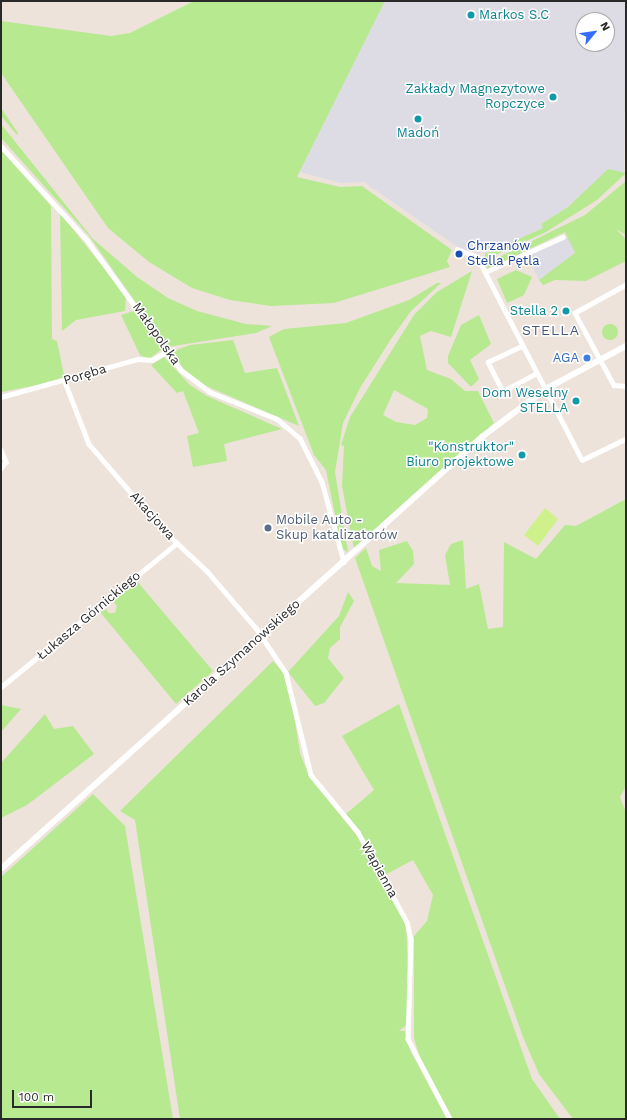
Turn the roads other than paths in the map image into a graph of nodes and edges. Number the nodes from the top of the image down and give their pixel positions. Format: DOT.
graph roads {
  1 [pos="1,146"];
  2 [pos="563,237"];
  3 [pos="457,249"];
  4 [pos="486,272"];
  5 [pos="626,285"];
  6 [pos="523,346"];
  7 [pos="626,346"];
  8 [pos="166,352"];
  9 [pos="601,360"];
  10 [pos="537,373"];
  11 [pos="65,382"];
  12 [pos="626,386"];
  13 [pos="546,389"];
  14 [pos="1,397"];
  15 [pos="625,439"];
  16 [pos="1,450"];
  17 [pos="1,469"];
  18 [pos="177,543"];
  19 [pos="344,562"];
  20 [pos="261,636"];
  21 [pos="1,687"];
  22 [pos="1,869"];
  23 [pos="450,1119"];
  1 -- 8 [label="street, Małopolska"];
  2 -- 4 [label="street"];
  3 -- 4 [label="street"];
  4 -- 6 [label="street"];
  5 -- 9 [label="street"];
  6 -- 10 [label="street"];
  6 -- 10 [label="street"];
  7 -- 9 [label="street, Karola Szymanowskiego"];
  8 -- 11 [label="street, Poręba"];
  8 -- 19 [label="street, Małopolska"];
  9 -- 12 [label="street"];
  9 -- 13 [label="street, Karola Szymanowskiego"];
  10 -- 13 [label="street"];
  11 -- 14 [label="street, Poręba"];
  11 -- 18 [label="street, Akacjowa"];
  13 -- 15 [label="street"];
  13 -- 19 [label="street, Karola Szymanowskiego"];
  16 -- 17 [label="street"];
  18 -- 20 [label="street, Akacjowa"];
  18 -- 21 [label="street, Łukasza Górnickiego"];
  19 -- 20 [label="street, Karola Szymanowskiego"];
  20 -- 22 [label="street, Karola Szymanowskiego"];
  20 -- 23 [label="street, Wapienna"];
}
